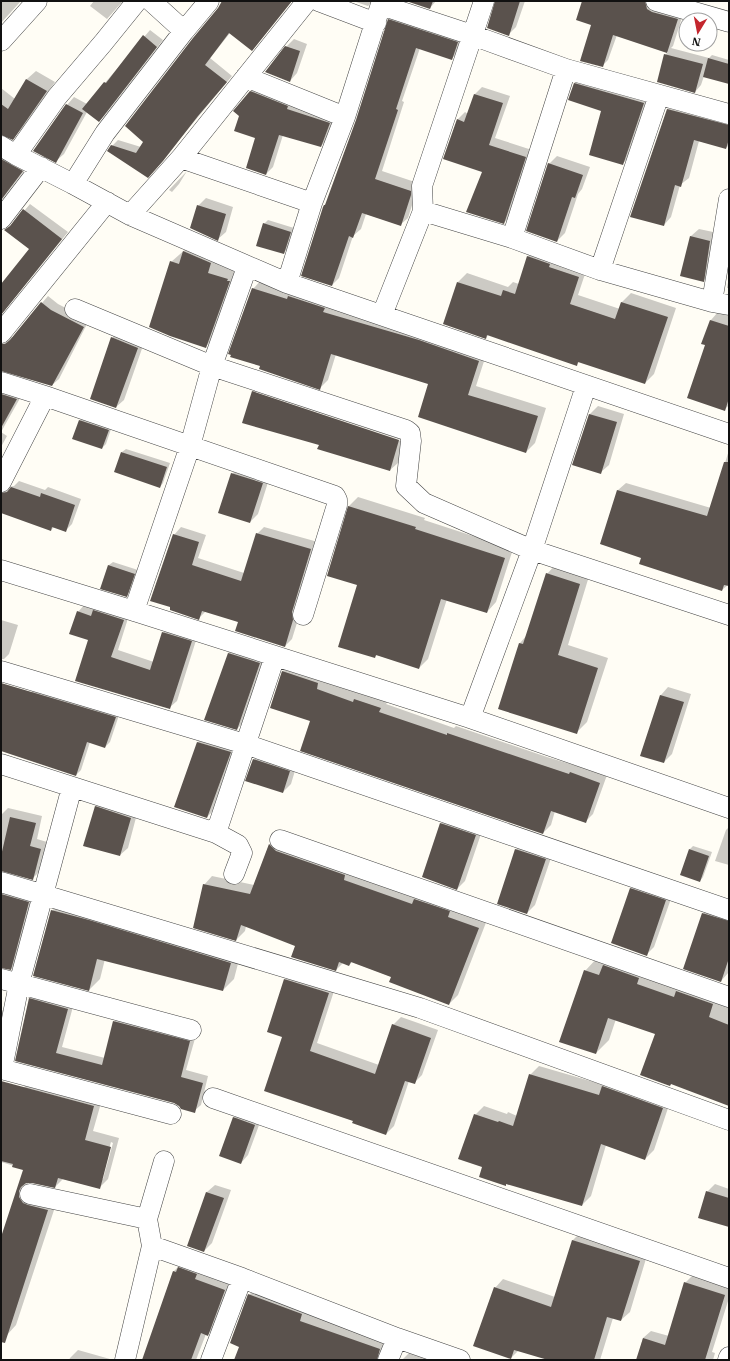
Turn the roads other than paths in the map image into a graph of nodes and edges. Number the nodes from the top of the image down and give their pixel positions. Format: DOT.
graph roads {
  1 [pos="37,1"];
  2 [pos="137,1"];
  3 [pos="151,1"];
  4 [pos="209,1"];
  5 [pos="308,1"];
  6 [pos="318,1"];
  7 [pos="484,1"];
  8 [pos="656,1"];
  9 [pos="380,10"];
  10 [pos="729,22"];
  11 [pos="184,31"];
  12 [pos="472,35"];
  13 [pos="1,41"];
  14 [pos="566,69"];
  15 [pos="246,76"];
  16 [pos="658,95"];
  17 [pos="729,114"];
  18 [pos="345,117"];
  19 [pos="8,151"];
  20 [pos="181,158"];
  21 [pos="41,167"];
  22 [pos="73,184"];
  23 [pos="729,199"];
  24 [pos="107,202"];
  25 [pos="312,203"];
  26 [pos="423,211"];
  27 [pos="130,215"];
  28 [pos="1,219"];
  29 [pos="512,238"];
  30 [pos="247,266"];
  31 [pos="600,270"];
  32 [pos="288,283"];
  33 [pos="721,303"];
  34 [pos="74,309"];
  35 [pos="382,315"];
  36 [pos="1,333"];
  37 [pos="212,366"];
  38 [pos="1,382"];
  39 [pos="586,386"];
  40 [pos="45,396"];
  41 [pos="729,434"];
  42 [pos="190,446"];
  43 [pos="1,482"];
  44 [pos="532,550"];
  45 [pos="1,570"];
  46 [pos="134,611"];
  47 [pos="303,615"];
  48 [pos="729,615"];
  49 [pos="275,656"];
  50 [pos="1,670"];
  51 [pos="470,718"];
  52 [pos="245,744"];
  53 [pos="1,764"];
  54 [pos="72,787"];
  55 [pos="729,808"];
  56 [pos="216,833"];
  57 [pos="280,840"];
  58 [pos="234,874"];
  59 [pos="1,882"];
  60 [pos="42,894"];
  61 [pos="729,910"];
  62 [pos="10,981"];
  63 [pos="729,997"];
  64 [pos="191,1030"];
  65 [pos="1,1069"];
  66 [pos="213,1098"];
  67 [pos="171,1114"];
  68 [pos="729,1120"];
  69 [pos="164,1162"];
  70 [pos="30,1194"];
  71 [pos="147,1219"];
  72 [pos="152,1246"];
  73 [pos="242,1278"];
  74 [pos="729,1278"];
  75 [pos="397,1338"];
  76 [pos="729,1357"];
  77 [pos="125,1360"];
  78 [pos="211,1360"];
  79 [pos="388,1360"];
  80 [pos="460,1360"];
  81 [pos="728,1360"];
  1 -- 13 [label="street"];
  2 -- 19 [label="street"];
  3 -- 11 [label="street"];
  4 -- 11 [label="street"];
  5 -- 15 [label="street"];
  6 -- 9 [label="street"];
  7 -- 12 [label="street"];
  8 -- 10 [label="street"];
  9 -- 12 [label="street"];
  9 -- 18 [label="street"];
  11 -- 22 [label="street"];
  12 -- 14 [label="street"];
  12 -- 26 [label="street"];
  14 -- 16 [label="street"];
  14 -- 29 [label="street"];
  15 -- 18 [label="street"];
  15 -- 20 [label="street"];
  16 -- 17 [label="street"];
  16 -- 31 [label="street"];
  18 -- 25 [label="street"];
  19 -- 21 [label="street"];
  20 -- 25 [label="street"];
  20 -- 27 [label="street"];
  21 -- 22 [label="street"];
  21 -- 28 [label="street"];
  22 -- 24 [label="street"];
  23 -- 33 [label="street"];
  24 -- 27 [label="street"];
  24 -- 36 [label="street"];
  25 -- 32 [label="street"];
  26 -- 29 [label="street"];
  26 -- 35 [label="street"];
  27 -- 30 [label="street"];
  29 -- 31 [label="street"];
  30 -- 32 [label="street"];
  30 -- 37 [label="street"];
  31 -- 33 [label="street"];
  32 -- 35 [label="street"];
  34 -- 37 [label="street"];
  35 -- 39 [label="street"];
  37 -- 42 [label="street"];
  37 -- 44 [label="street"];
  38 -- 40 [label="street"];
  39 -- 41 [label="street"];
  39 -- 44 [label="street"];
  40 -- 42 [label="street"];
  40 -- 43 [label="street"];
  42 -- 46 [label="street"];
  42 -- 47 [label="street"];
  44 -- 48 [label="street"];
  44 -- 51 [label="street"];
  45 -- 46 [label="street"];
  46 -- 49 [label="street"];
  49 -- 51 [label="street"];
  49 -- 52 [label="street"];
  50 -- 52 [label="street"];
  51 -- 55 [label="street"];
  52 -- 56 [label="street"];
  52 -- 61 [label="street"];
  53 -- 54 [label="street"];
  54 -- 56 [label="street"];
  54 -- 60 [label="street"];
  56 -- 58 [label="street"];
  57 -- 63 [label="street"];
  59 -- 60 [label="street"];
  60 -- 62 [label="street"];
  60 -- 68 [label="street"];
  62 -- 64 [label="street"];
  62 -- 65 [label="street"];
  65 -- 67 [label="street"];
  66 -- 74 [label="street"];
  69 -- 71 [label="street"];
  70 -- 71 [label="street"];
  71 -- 72 [label="street"];
  72 -- 73 [label="street"];
  72 -- 77 [label="street"];
  73 -- 75 [label="street"];
  73 -- 78 [label="street"];
  75 -- 79 [label="street"];
  75 -- 80 [label="street"];
  76 -- 81 [label="street"];
}
